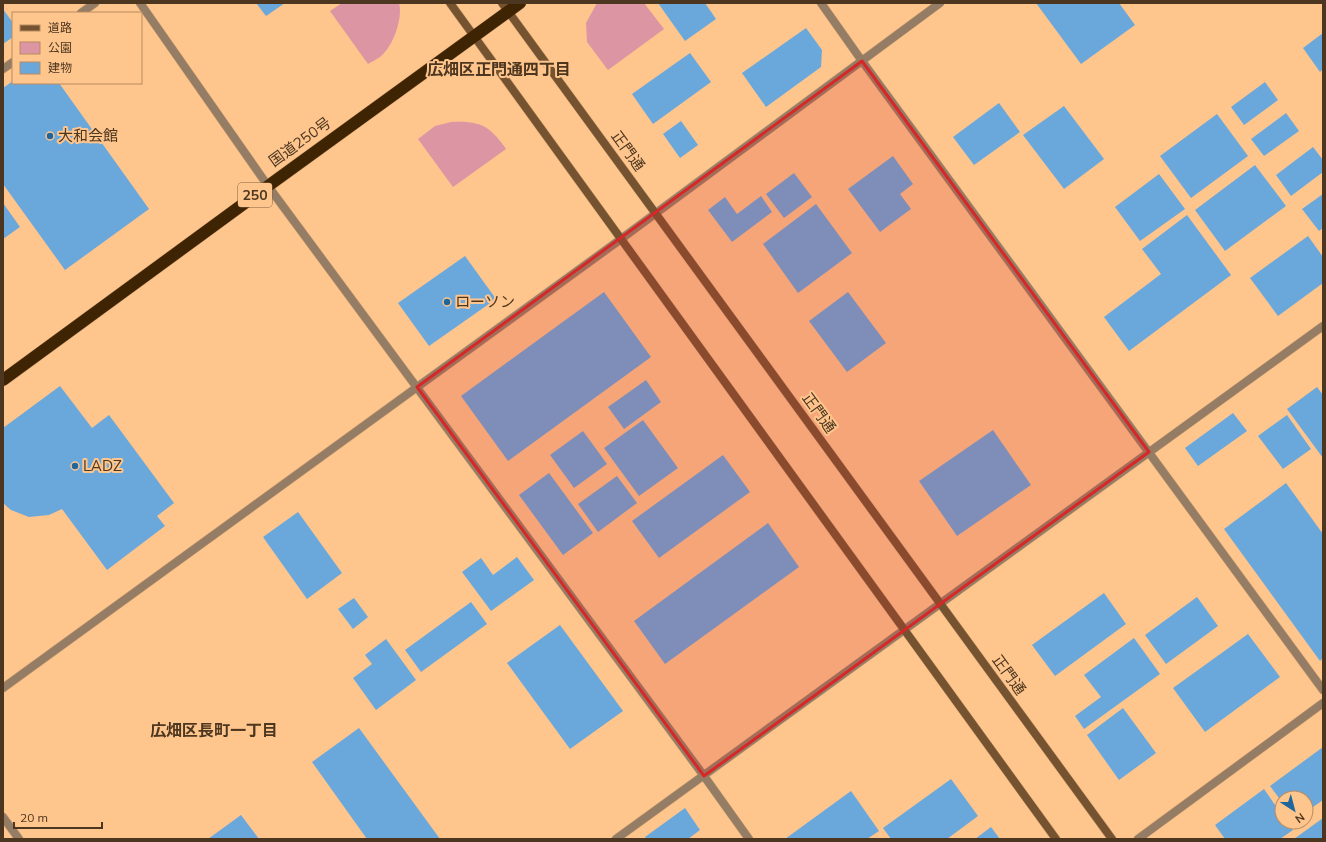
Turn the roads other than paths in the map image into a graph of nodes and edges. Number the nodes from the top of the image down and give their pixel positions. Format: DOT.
graph roads {
  1 [pos="95,3"];
  2 [pos="140,3"];
  3 [pos="450,3"];
  4 [pos="520,3"];
  5 [pos="821,3"];
  6 [pos="940,3"];
  7 [pos="506,7"];
  8 [pos="82,12"];
  9 [pos="474,36"];
  10 [pos="862,61"];
  11 [pos="12,63"];
  12 [pos="3,69"];
  13 [pos="268,186"];
  14 [pos="656,213"];
  15 [pos="621,239"];
  16 [pos="1323,326"];
  17 [pos="3,380"];
  18 [pos="417,387"];
  19 [pos="1149,452"];
  20 [pos="940,604"];
  21 [pos="905,630"];
  22 [pos="3,688"];
  23 [pos="1323,690"];
  24 [pos="1323,703"];
  25 [pos="704,776"];
  26 [pos="3,817"];
  27 [pos="19,839"];
  28 [pos="616,839"];
  29 [pos="749,839"];
  30 [pos="1056,839"];
  31 [pos="1112,839"];
  32 [pos="1138,839"];
  1 -- 8 [label="street"];
  2 -- 13 [label="street"];
  3 -- 9 [label="street"];
  4 -- 7 [label="highway, 国道250号 / 250"];
  5 -- 10 [label="street"];
  6 -- 10 [label="street"];
  7 -- 9 [label="highway, 国道250号 / 250"];
  7 -- 14 [label="street, 正門通"];
  9 -- 13 [label="highway, 国道250号 / 250"];
  9 -- 15 [label="street"];
  10 -- 14 [label="street"];
  10 -- 19 [label="street"];
  11 -- 12 [label="street"];
  13 -- 17 [label="highway, 国道250号 / 250"];
  13 -- 18 [label="street"];
  14 -- 15 [label="street"];
  14 -- 20 [label="street, 正門通"];
  15 -- 18 [label="street"];
  15 -- 21 [label="street"];
  16 -- 19 [label="street"];
  18 -- 22 [label="street"];
  18 -- 25 [label="street"];
  19 -- 20 [label="street"];
  19 -- 23 [label="street"];
  20 -- 21 [label="street"];
  20 -- 31 [label="street, 正門通"];
  21 -- 25 [label="street"];
  21 -- 30 [label="street"];
  24 -- 32 [label="street"];
  25 -- 28 [label="street"];
  25 -- 29 [label="street"];
  26 -- 27 [label="street"];
}
